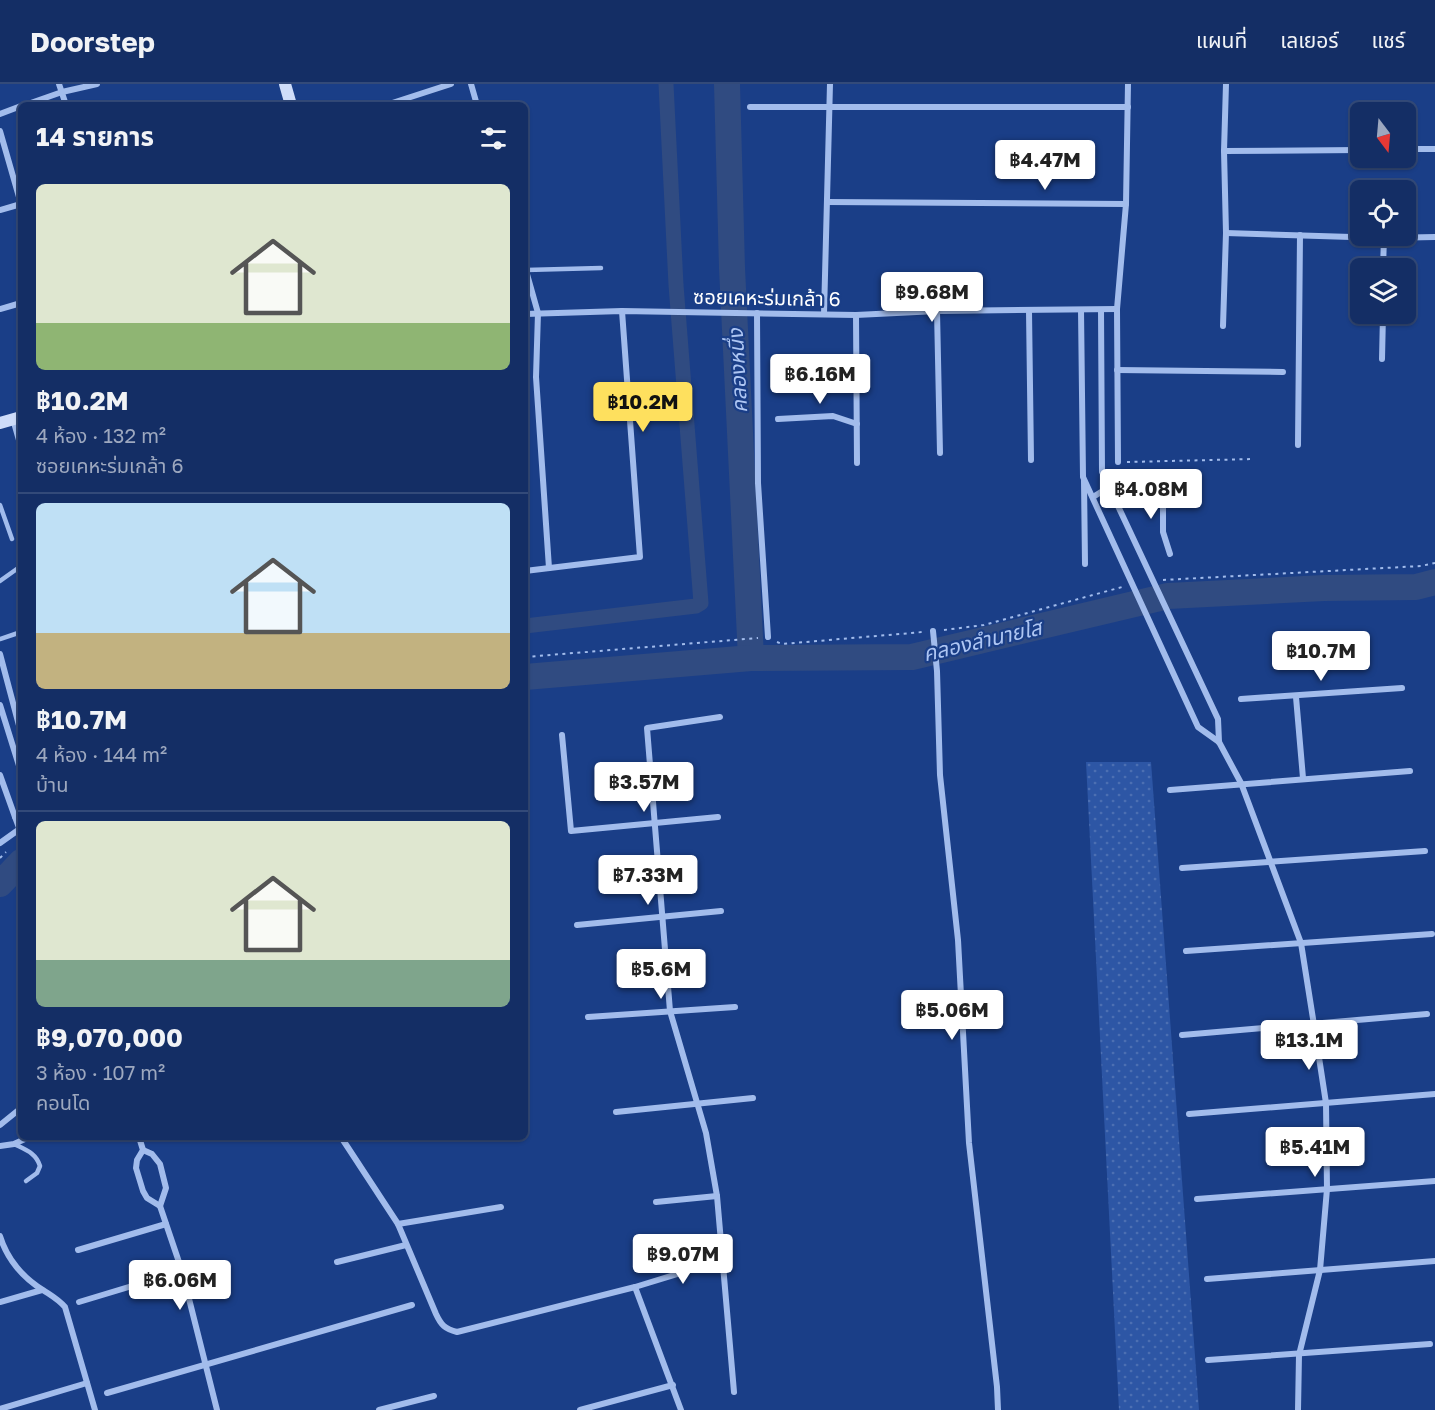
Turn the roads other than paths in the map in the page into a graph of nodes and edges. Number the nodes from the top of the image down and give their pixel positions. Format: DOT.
graph roads {
  1 [pos="59,84"];
  2 [pos="97,84"];
  3 [pos="285,84"];
  4 [pos="451,84"];
  5 [pos="471,84"];
  6 [pos="830,84"];
  7 [pos="1128,84"];
  8 [pos="1226,84"];
  9 [pos="62,92"];
  10 [pos="34,102"];
  11 [pos="65,102"];
  12 [pos="290,102"];
  13 [pos="395,102"];
  14 [pos="476,102"];
  15 [pos="750,107"];
  16 [pos="1128,107"];
  17 [pos="18,108"];
  18 [pos="830,108"];
  19 [pos="0,114"];
  20 [pos="0,131"];
  21 [pos="1416,149"];
  22 [pos="1435,149"];
  23 [pos="1350,150"];
  24 [pos="1224,151"];
  25 [pos="18,194"];
  26 [pos="827,202"];
  27 [pos="1126,204"];
  28 [pos="18,205"];
  29 [pos="0,210"];
  30 [pos="1226,234"];
  31 [pos="1300,235"];
  32 [pos="1350,237"];
  33 [pos="1416,237"];
  34 [pos="1435,237"];
  35 [pos="528,268"];
  36 [pos="601,268"];
  37 [pos="528,287"];
  38 [pos="18,304"];
  39 [pos="0,309"];
  40 [pos="1117,309"];
  41 [pos="1081,310"];
  42 [pos="1101,310"];
  43 [pos="622,311"];
  44 [pos="937,311"];
  45 [pos="1029,311"];
  46 [pos="538,313"];
  47 [pos="757,313"];
  48 [pos="528,314"];
  49 [pos="824,314"];
  50 [pos="855,315"];
  51 [pos="1383,324"];
  52 [pos="1223,326"];
  53 [pos="1382,359"];
  54 [pos="1117,370"];
  55 [pos="1283,372"];
  56 [pos="778,419"];
  57 [pos="11,420"];
  58 [pos="857,424"];
  59 [pos="18,441"];
  60 [pos="1298,445"];
  61 [pos="940,453"];
  62 [pos="1031,460"];
  63 [pos="1118,462"];
  64 [pos="857,463"];
  65 [pos="1083,477"];
  66 [pos="1109,487"];
  67 [pos="1093,496"];
  68 [pos="1117,503"];
  69 [pos="0,505"];
  70 [pos="12,539"];
  71 [pos="1170,554"];
  72 [pos="1085,564"];
  73 [pos="18,568"];
  74 [pos="549,568"];
  75 [pos="528,571"];
  76 [pos="0,581"];
  77 [pos="933,631"];
  78 [pos="18,633"];
  79 [pos="768,637"];
  80 [pos="0,639"];
  81 [pos="0,654"];
  82 [pos="1402,688"];
  83 [pos="1296,696"];
  84 [pos="1241,699"];
  85 [pos="0,705"];
  86 [pos="720,717"];
  87 [pos="18,723"];
  88 [pos="562,735"];
  89 [pos="1219,742"];
  90 [pos="18,762"];
  91 [pos="1410,771"];
  92 [pos="0,775"];
  93 [pos="1303,778"];
  94 [pos="1241,783"];
  95 [pos="1170,790"];
  96 [pos="718,817"];
  97 [pos="655,824"];
  98 [pos="18,825"];
  99 [pos="18,830"];
  100 [pos="0,843"];
  101 [pos="1425,851"];
  102 [pos="1272,862"];
  103 [pos="1182,868"];
  104 [pos="721,911"];
  105 [pos="663,916"];
  106 [pos="577,925"];
  107 [pos="1432,934"];
  108 [pos="1301,943"];
  109 [pos="1186,951"];
  110 [pos="735,1007"];
  111 [pos="670,1011"];
  112 [pos="1427,1014"];
  113 [pos="588,1017"];
  114 [pos="1314,1025"];
  115 [pos="1182,1035"];
  116 [pos="1435,1094"];
  117 [pos="753,1098"];
  118 [pos="696,1103"];
  119 [pos="1326,1103"];
  120 [pos="18,1110"];
  121 [pos="616,1112"];
  122 [pos="1189,1114"];
  123 [pos="0,1125"];
  124 [pos="23,1140"];
  125 [pos="140,1140"];
  126 [pos="343,1140"];
  127 [pos="14,1144"];
  128 [pos="0,1146"];
  129 [pos="143,1150"];
  130 [pos="26,1181"];
  131 [pos="1435,1181"];
  132 [pos="1327,1189"];
  133 [pos="717,1196"];
  134 [pos="1197,1199"];
  135 [pos="656,1202"];
  136 [pos="160,1206"];
  137 [pos="501,1207"];
  138 [pos="166,1224"];
  139 [pos="398,1224"];
  140 [pos="0,1236"];
  141 [pos="406,1245"];
  142 [pos="78,1250"];
  143 [pos="723,1260"];
  144 [pos="1435,1261"];
  145 [pos="337,1262"];
  146 [pos="1320,1270"];
  147 [pos="182,1271"];
  148 [pos="1207,1279"];
  149 [pos="635,1287"];
  150 [pos="42,1290"];
  151 [pos="0,1302"];
  152 [pos="79,1302"];
  153 [pos="412,1305"];
  154 [pos="1430,1344"];
  155 [pos="1299,1354"];
  156 [pos="1208,1360"];
  157 [pos="206,1364"];
  158 [pos="87,1383"];
  159 [pos="673,1385"];
  160 [pos="735,1392"];
  161 [pos="107,1393"];
  162 [pos="434,1396"];
  163 [pos="0,1409"];
  164 [pos="95,1410"];
  165 [pos="217,1410"];
  166 [pos="379,1410"];
  167 [pos="580,1410"];
  168 [pos="681,1410"];
  169 [pos="998,1410"];
  170 [pos="1298,1410"];
  1 -- 9 [label="street"];
  2 -- 9 [label="street"];
  3 -- 12 [label="street"];
  4 -- 13 [label="street"];
  5 -- 14 [label="street"];
  6 -- 18 [label="street"];
  7 -- 16 [label="street"];
  8 -- 24 [label="street"];
  9 -- 10 [label="street"];
  9 -- 11 [label="street"];
  15 -- 18 [label="street"];
  16 -- 18 [label="street"];
  16 -- 27 [label="street"];
  17 -- 19 [label="street"];
  18 -- 26 [label="street"];
  20 -- 25 [label="street"];
  21 -- 22 [label="street"];
  23 -- 24 [label="street"];
  24 -- 30 [label="street"];
  26 -- 27 [label="street"];
  26 -- 49 [label="street"];
  27 -- 40 [label="street"];
  28 -- 29 [label="street"];
  30 -- 31 [label="street"];
  30 -- 52 [label="street"];
  31 -- 32 [label="street"];
  31 -- 60 [label="street"];
  33 -- 34 [label="street"];
  35 -- 36 [label="lane"];
  37 -- 46 [label="street"];
  38 -- 39 [label="street"];
  40 -- 42 [label="street, ซอยเคหะร่มเกล้า 6"];
  40 -- 54 [label="street"];
  41 -- 42 [label="street, ซอยเคหะร่มเกล้า 6"];
  41 -- 45 [label="street, ซอยเคหะร่มเกล้า 6"];
  41 -- 65 [label="street"];
  42 -- 66 [label="street"];
  43 -- 46 [label="street, ซอยเคหะร่มเกล้า 6"];
  43 -- 47 [label="street, ซอยเคหะร่มเกล้า 6"];
  43 -- 74 [label="street"];
  44 -- 45 [label="street, ซอยเคหะร่มเกล้า 6"];
  44 -- 50 [label="street, ซอยเคหะร่มเกล้า 6"];
  44 -- 61 [label="street"];
  45 -- 62 [label="street"];
  46 -- 48 [label="street, ซอยเคหะร่มเกล้า 6"];
  46 -- 74 [label="street"];
  47 -- 49 [label="street, ซอยเคหะร่มเกล้า 6"];
  47 -- 79 [label="street"];
  49 -- 50 [label="street, ซอยเคหะร่มเกล้า 6"];
  50 -- 58 [label="street"];
  51 -- 53 [label="street"];
  54 -- 55 [label="street"];
  54 -- 63 [label="street"];
  56 -- 58 [label="street"];
  57 -- 59 [label="lane"];
  58 -- 64 [label="street"];
  65 -- 67 [label="street"];
  65 -- 72 [label="street"];
  66 -- 67 [label="street"];
  66 -- 68 [label="street"];
  67 -- 89 [label="street"];
  68 -- 71 [label="street"];
  68 -- 89 [label="street"];
  69 -- 70 [label="lane"];
  73 -- 76 [label="lane"];
  74 -- 75 [label="street"];
  77 -- 169 [label="street"];
  78 -- 80 [label="lane"];
  81 -- 87 [label="street"];
  82 -- 83 [label="street"];
  83 -- 84 [label="street"];
  83 -- 93 [label="street"];
  85 -- 90 [label="street"];
  86 -- 97 [label="street"];
  88 -- 97 [label="street"];
  89 -- 94 [label="street"];
  91 -- 93 [label="street"];
  92 -- 98 [label="street, bridge"];
  93 -- 94 [label="street"];
  94 -- 95 [label="street"];
  94 -- 102 [label="street"];
  96 -- 97 [label="street"];
  97 -- 105 [label="street"];
  99 -- 100 [label="street"];
  101 -- 102 [label="street"];
  102 -- 103 [label="street"];
  102 -- 108 [label="street"];
  104 -- 105 [label="street"];
  105 -- 106 [label="street"];
  105 -- 111 [label="street"];
  107 -- 108 [label="street"];
  108 -- 109 [label="street"];
  108 -- 114 [label="street"];
  110 -- 111 [label="street"];
  111 -- 113 [label="street"];
  111 -- 118 [label="street"];
  112 -- 114 [label="street"];
  114 -- 115 [label="street"];
  114 -- 119 [label="street"];
  116 -- 119 [label="street"];
  117 -- 118 [label="street"];
  118 -- 121 [label="street"];
  118 -- 133 [label="street"];
  119 -- 122 [label="street"];
  119 -- 132 [label="street"];
  120 -- 123 [label="street"];
  124 -- 127 [label="street"];
  125 -- 129 [label="street"];
  126 -- 139 [label="street"];
  127 -- 128 [label="street"];
  127 -- 130 [label="lane"];
  129 -- 136 [label="street"];
  129 -- 136 [label="street"];
  131 -- 132 [label="street"];
  132 -- 134 [label="street"];
  132 -- 146 [label="street"];
  133 -- 135 [label="street"];
  133 -- 143 [label="street"];
  136 -- 138 [label="street"];
  137 -- 139 [label="street"];
  138 -- 142 [label="street"];
  138 -- 147 [label="street"];
  139 -- 141 [label="street"];
  140 -- 150 [label="street"];
  141 -- 145 [label="street"];
  141 -- 149 [label="street"];
  143 -- 149 [label="street"];
  143 -- 160 [label="street"];
  144 -- 146 [label="street"];
  146 -- 148 [label="street"];
  146 -- 155 [label="street"];
  147 -- 152 [label="street"];
  147 -- 157 [label="street"];
  149 -- 159 [label="street"];
  150 -- 151 [label="street"];
  150 -- 158 [label="street"];
  153 -- 157 [label="street"];
  154 -- 155 [label="street"];
  155 -- 156 [label="street"];
  155 -- 170 [label="street"];
  157 -- 161 [label="street"];
  157 -- 165 [label="street"];
  158 -- 163 [label="street"];
  158 -- 164 [label="street"];
  159 -- 167 [label="street"];
  159 -- 168 [label="street"];
  162 -- 166 [label="street"];
}
